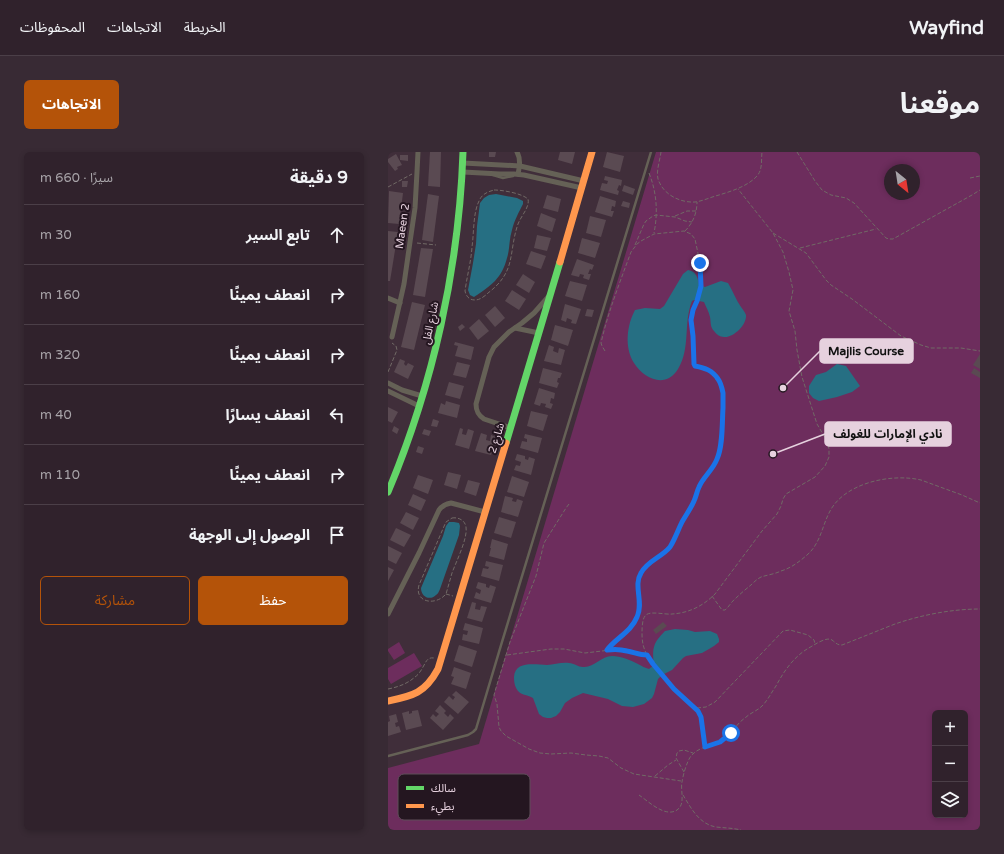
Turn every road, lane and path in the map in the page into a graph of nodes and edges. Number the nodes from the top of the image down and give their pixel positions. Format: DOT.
graph roads {
  1 [pos="418,152"];
  2 [pos="463,152"];
  3 [pos="517,152"];
  4 [pos="592,152"];
  5 [pos="651,152"];
  6 [pos="661,152"];
  7 [pos="762,152"];
  8 [pos="797,152"];
  9 [pos="463,163"];
  10 [pos="490,165"];
  11 [pos="520,166"];
  12 [pos="647,167"];
  13 [pos="418,172"];
  14 [pos="463,172"];
  15 [pos="489,173"];
  16 [pos="518,174"];
  17 [pos="980,176"];
  18 [pos="970,178"];
  19 [pos="583,185"];
  20 [pos="388,187"];
  21 [pos="738,189"];
  22 [pos="980,190"];
  23 [pos="523,196"];
  24 [pos="697,202"];
  25 [pos="696,211"];
  26 [pos="656,215"];
  27 [pos="675,216"];
  28 [pos="692,222"];
  29 [pos="877,229"];
  30 [pos="684,231"];
  31 [pos="773,233"];
  32 [pos="654,234"];
  33 [pos="410,242"];
  34 [pos="436,245"];
  35 [pos="634,248"];
  36 [pos="799,249"];
  37 [pos="550,294"];
  38 [pos="388,298"];
  39 [pos="400,303"];
  40 [pos="515,328"];
  41 [pos="539,333"];
  42 [pos="391,339"];
  43 [pos="605,351"];
  44 [pos="980,351"];
  45 [pos="388,372"];
  46 [pos="388,383"];
  47 [pos="388,391"];
  48 [pos="422,396"];
  49 [pos="420,406"];
  50 [pos="510,428"];
  51 [pos="388,492"];
  52 [pos="980,503"];
  53 [pos="569,504"];
  54 [pos="485,512"];
  55 [pos="446,594"];
  56 [pos="712,596"];
  57 [pos="459,598"];
  58 [pos="980,609"];
  59 [pos="388,614"];
  60 [pos="815,645"];
  61 [pos="607,650"];
  62 [pos="506,655"];
  63 [pos="647,655"];
  64 [pos="441,659"];
  65 [pos="388,689"];
  66 [pos="388,701"];
  67 [pos="696,708"];
  68 [pos="705,747"];
  69 [pos="693,753"];
  70 [pos="388,756"];
  71 [pos="677,760"];
  72 [pos="684,772"];
  73 [pos="654,777"];
  74 [pos="682,781"];
  75 [pos="639,794"];
  76 [pos="682,794"];
  77 [pos="741,830"];
  1 -- 13 [label="street, Maeen 2"];
  2 -- 9 [label="street, شارع الفل"];
  3 -- 11 [label="street"];
  4 -- 19 [label="street, شارع 2"];
  5 -- 12 [label="lane"];
  6 -- 24 [label="path"];
  7 -- 21 [label="path"];
  8 -- 29 [label="path"];
  9 -- 10 [label="street"];
  9 -- 14 [label="street, شارع الفل"];
  10 -- 11 [label="street"];
  10 -- 15 [label="street"];
  11 -- 16 [label="street"];
  11 -- 19 [label="street"];
  12 -- 26 [label="path"];
  12 -- 70 [label="lane"];
  13 -- 20 [label="path"];
  13 -- 33 [label="street, Maeen 2"];
  14 -- 15 [label="street"];
  14 -- 48 [label="street, شارع الفل"];
  15 -- 16 [label="street"];
  16 -- 19 [label="street"];
  17 -- 18 [label="path"];
  19 -- 37 [label="street, شارع 2"];
  21 -- 24 [label="path"];
  21 -- 31 [label="path"];
  22 -- 29 [label="path"];
  23 -- 23 [label="path"];
  24 -- 25 [label="path"];
  25 -- 27 [label="path"];
  25 -- 28 [label="path"];
  26 -- 27 [label="path"];
  26 -- 32 [label="path"];
  26 -- 35 [label="path"];
  27 -- 28 [label="path"];
  28 -- 30 [label="path"];
  29 -- 36 [label="path"];
  30 -- 32 [label="path"];
  30 -- 61 [label="path"];
  31 -- 36 [label="path"];
  31 -- 56 [label="path"];
  32 -- 35 [label="path"];
  33 -- 34 [label="path"];
  33 -- 39 [label="street, Maeen 2"];
  35 -- 43 [label="path"];
  36 -- 44 [label="path"];
  37 -- 40 [label="street"];
  37 -- 41 [label="street, شارع 2"];
  38 -- 39 [label="street"];
  39 -- 42 [label="street, Maeen 2"];
  40 -- 41 [label="street"];
  40 -- 50 [label="street"];
  41 -- 50 [label="street, شارع 2"];
  42 -- 45 [label="path"];
  46 -- 48 [label="street"];
  47 -- 49 [label="street"];
  48 -- 49 [label="street, شارع الفل"];
  49 -- 51 [label="street, شارع الفل"];
  50 -- 54 [label="street, شارع 2"];
  52 -- 56 [label="path"];
  53 -- 62 [label="path"];
  54 -- 57 [label="street, شارع 2"];
  54 -- 59 [label="street"];
  55 -- 55 [label="path"];
  55 -- 57 [label="path"];
  56 -- 63 [label="path"];
  57 -- 64 [label="street, شارع 2"];
  58 -- 60 [label="path"];
  60 -- 67 [label="path"];
  60 -- 68 [label="path"];
  61 -- 62 [label="path"];
  61 -- 63 [label="path"];
  62 -- 73 [label="path"];
  63 -- 67 [label="path"];
  64 -- 65 [label="path"];
  64 -- 66 [label="street, شارع 2"];
  67 -- 68 [label="path"];
  68 -- 69 [label="path"];
  69 -- 71 [label="path"];
  69 -- 72 [label="path"];
  71 -- 72 [label="path"];
  71 -- 73 [label="path"];
  72 -- 74 [label="path"];
  73 -- 74 [label="path"];
  74 -- 76 [label="path"];
  75 -- 76 [label="path"];
  76 -- 77 [label="path"];
}
